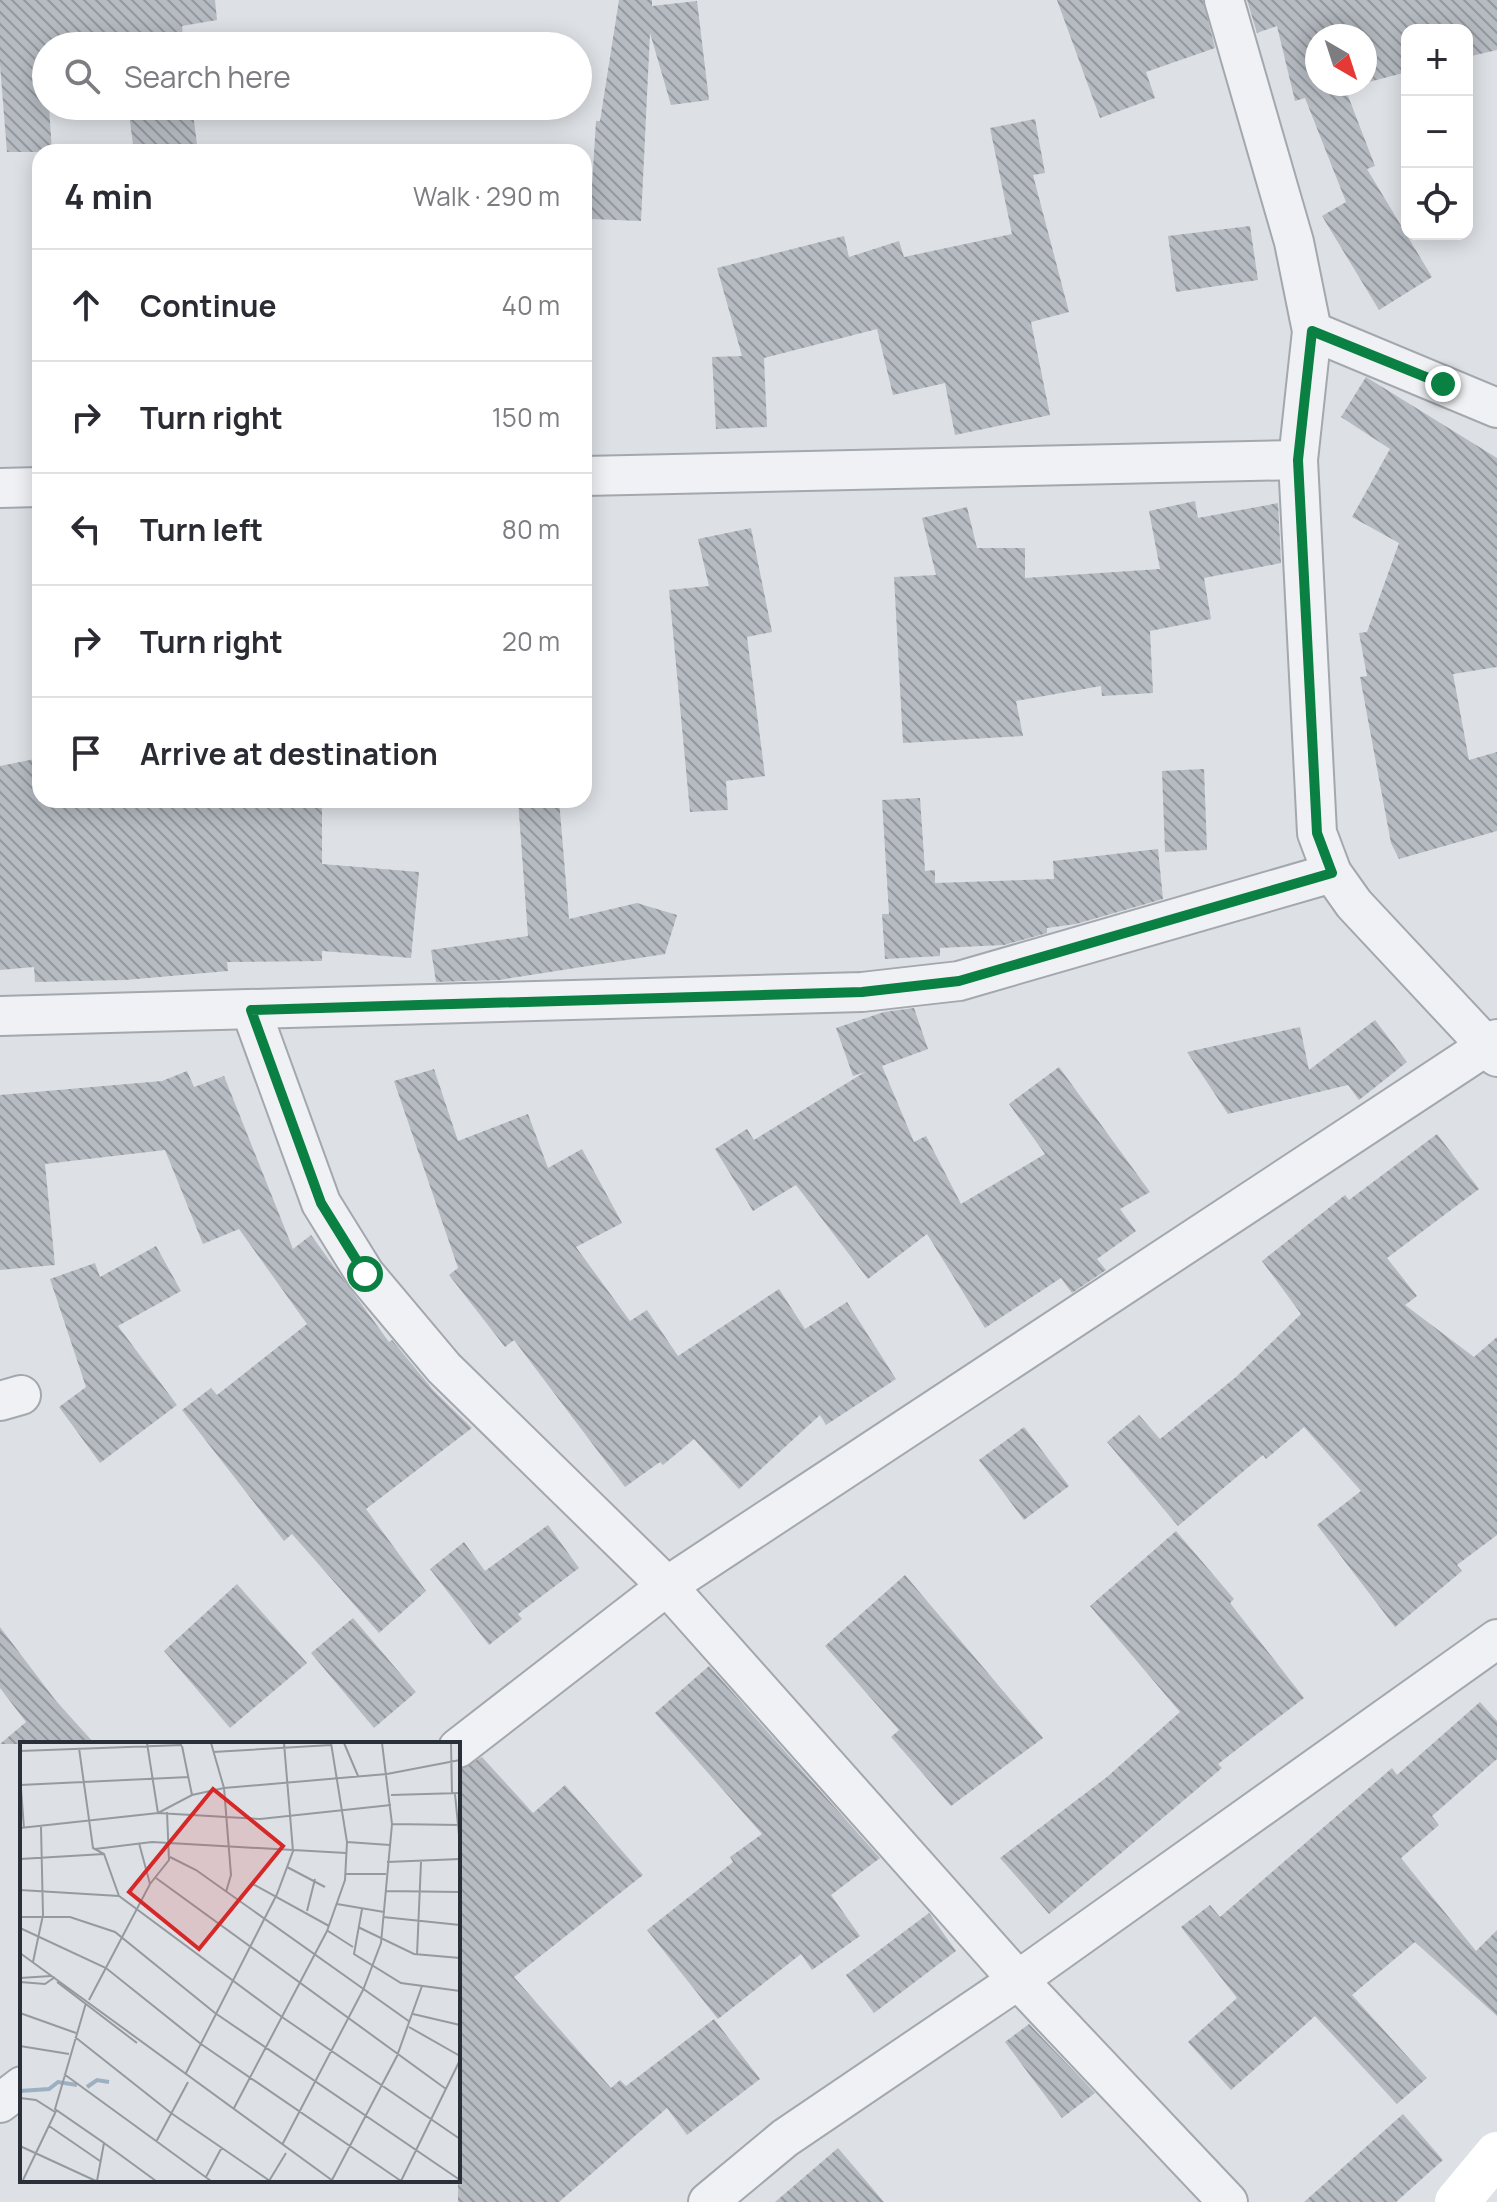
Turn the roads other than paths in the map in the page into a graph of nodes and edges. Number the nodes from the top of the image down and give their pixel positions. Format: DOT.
graph roads {
  1 [pos="1224,0"];
  2 [pos="1312,331"];
  3 [pos="1497,408"];
  4 [pos="1298,460"];
  5 [pos="592,476"];
  6 [pos="32,487"];
  7 [pos="0,488"];
  8 [pos="1332,873"];
  9 [pos="251,1010"];
  10 [pos="0,1016"];
  11 [pos="1494,1047"];
  12 [pos="667,1586"];
  13 [pos="1497,1639"];
  14 [pos="460,1746"];
  15 [pos="1018,1980"];
  16 [pos="20,2088"];
  17 [pos="0,2103"];
  18 [pos="1497,2154"];
  19 [pos="708,2202"];
  20 [pos="1228,2202"];
  21 [pos="1457,2202"];
  1 -- 2 [label="street"];
  2 -- 3 [label="street"];
  2 -- 4 [label="street"];
  4 -- 5 [label="street"];
  4 -- 8 [label="street"];
  6 -- 7 [label="street"];
  8 -- 9 [label="street"];
  8 -- 11 [label="street"];
  9 -- 10 [label="street"];
  9 -- 12 [label="street"];
  11 -- 12 [label="street"];
  12 -- 14 [label="street"];
  12 -- 15 [label="street"];
  13 -- 15 [label="street"];
  15 -- 19 [label="street"];
  15 -- 20 [label="street"];
  16 -- 17 [label="street"];
  18 -- 21 [label="street"];
}
